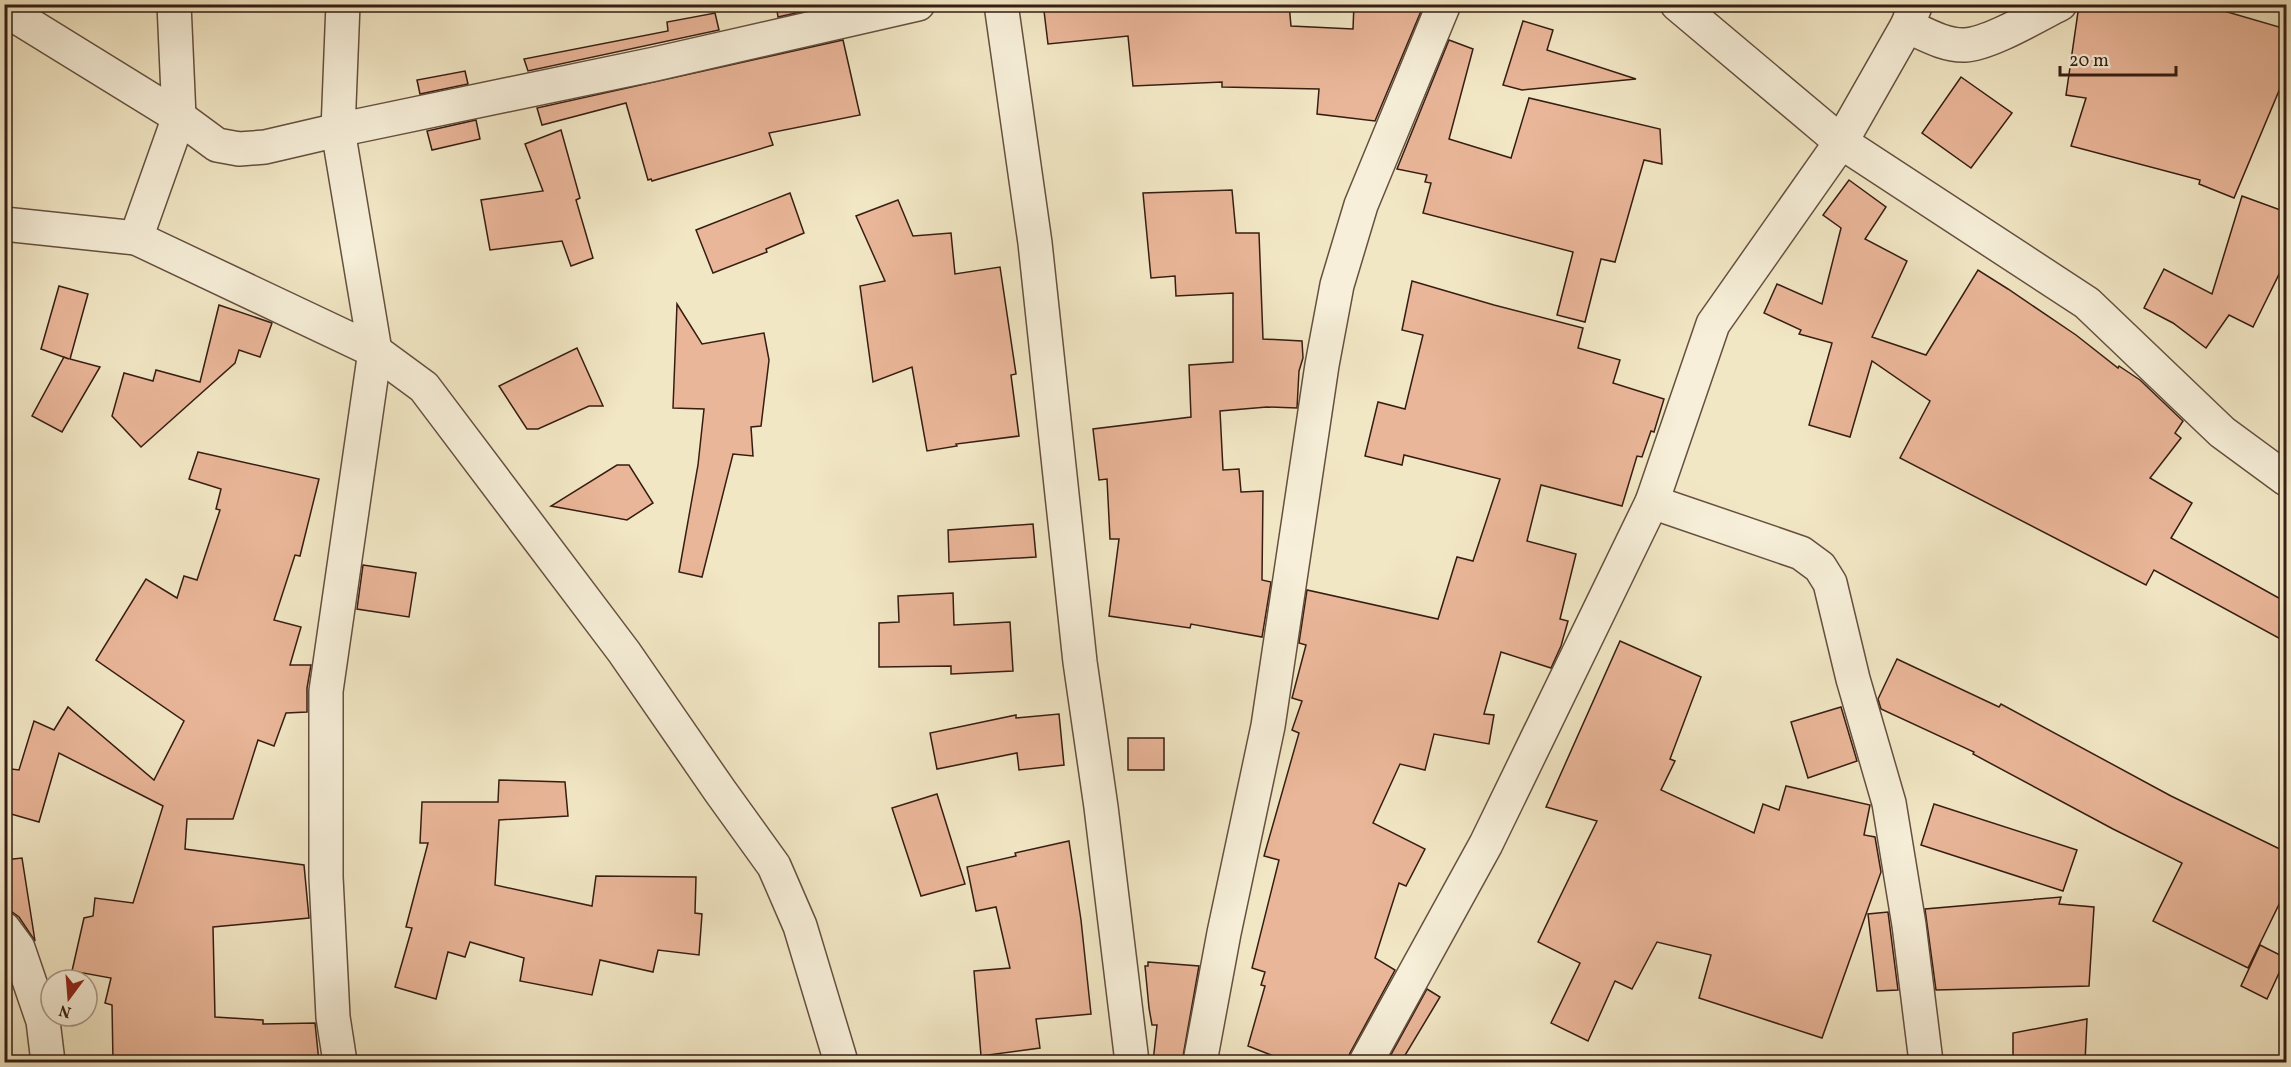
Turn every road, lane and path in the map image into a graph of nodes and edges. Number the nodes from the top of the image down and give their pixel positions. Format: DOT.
graph roads {
  1 [pos="174,4"];
  2 [pos="343,4"];
  3 [pos="918,4"];
  4 [pos="1001,4"];
  5 [pos="1444,4"];
  6 [pos="1677,4"];
  7 [pos="2060,4"];
  8 [pos="4,9"];
  9 [pos="1911,15"];
  10 [pos="179,117"];
  11 [pos="338,130"];
  12 [pos="1841,142"];
  13 [pos="4,224"];
  14 [pos="136,238"];
  15 [pos="375,351"];
  16 [pos="2286,478"];
  17 [pos="1653,502"];
  18 [pos="4,929"];
  19 [pos="48,1062"];
  20 [pos="340,1062"];
  21 [pos="841,1062"];
  22 [pos="1132,1062"];
  23 [pos="1200,1062"];
  24 [pos="1366,1062"];
  25 [pos="1926,1062"];
  1 -- 10 [label="street"];
  2 -- 11 [label="street"];
  3 -- 11 [label="street"];
  4 -- 22 [label="street"];
  5 -- 23 [label="street"];
  6 -- 12 [label="street"];
  7 -- 9 [label="street"];
  8 -- 10 [label="street"];
  9 -- 12 [label="street"];
  10 -- 11 [label="street"];
  10 -- 14 [label="street"];
  11 -- 15 [label="street"];
  12 -- 16 [label="street"];
  12 -- 17 [label="street"];
  13 -- 14 [label="street"];
  14 -- 15 [label="street"];
  15 -- 20 [label="street"];
  15 -- 21 [label="street"];
  17 -- 24 [label="street"];
  17 -- 25 [label="street"];
  18 -- 19 [label="street"];
}
